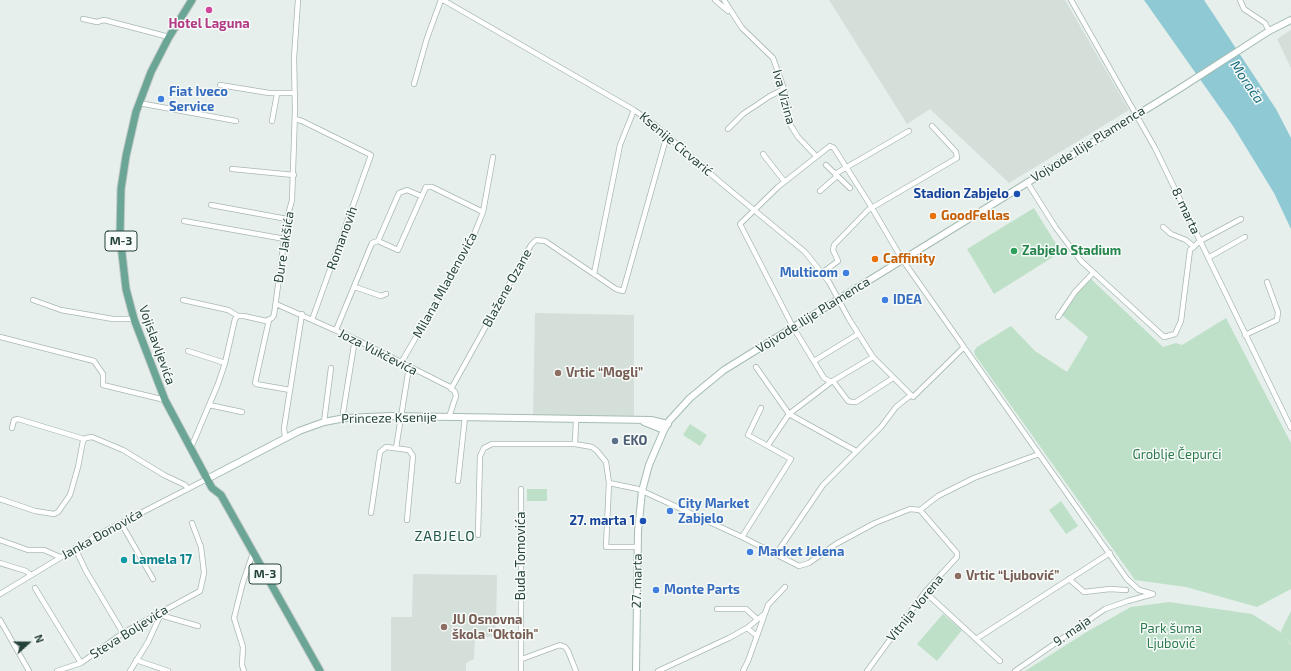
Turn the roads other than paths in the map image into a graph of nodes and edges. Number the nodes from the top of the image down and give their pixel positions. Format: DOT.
graph roads {
  1 [pos="192,0"];
  2 [pos="298,0"];
  3 [pos="442,0"];
  4 [pos="715,0"];
  5 [pos="724,0"];
  6 [pos="1071,0"];
  7 [pos="1240,0"];
  8 [pos="732,15"];
  9 [pos="83,19"];
  10 [pos="1291,20"];
  11 [pos="1269,31"];
  12 [pos="169,37"];
  13 [pos="414,84"];
  14 [pos="220,85"];
  15 [pos="784,89"];
  16 [pos="295,93"];
  17 [pos="277,94"];
  18 [pos="139,104"];
  19 [pos="634,110"];
  20 [pos="1137,114"];
  21 [pos="295,120"];
  22 [pos="236,121"];
  23 [pos="272,121"];
  24 [pos="932,126"];
  25 [pos="728,129"];
  26 [pos="909,131"];
  27 [pos="667,135"];
  28 [pos="763,154"];
  29 [pos="816,156"];
  30 [pos="493,157"];
  31 [pos="826,165"];
  32 [pos="845,167"];
  33 [pos="232,169"];
  34 [pos="294,175"];
  35 [pos="836,175"];
  36 [pos="784,182"];
  37 [pos="1027,182"];
  38 [pos="850,188"];
  39 [pos="820,191"];
  40 [pos="421,196"];
  41 [pos="211,205"];
  42 [pos="871,207"];
  43 [pos="753,210"];
  44 [pos="482,212"];
  45 [pos="287,219"];
  46 [pos="1241,219"];
  47 [pos="184,221"];
  48 [pos="1163,227"];
  49 [pos="1245,237"];
  50 [pos="284,239"];
  51 [pos="378,241"];
  52 [pos="1200,241"];
  53 [pos="1194,247"];
  54 [pos="1208,258"];
  55 [pos="902,259"];
  56 [pos="822,273"];
  57 [pos="594,274"];
  58 [pos="1092,274"];
  59 [pos="1267,282"];
  60 [pos="355,286"];
  61 [pos="386,294"];
  62 [pos="839,299"];
  63 [pos="32,300"];
  64 [pos="183,300"];
  65 [pos="276,304"];
  66 [pos="302,314"];
  67 [pos="238,316"];
  68 [pos="1058,317"];
  69 [pos="134,319"];
  70 [pos="269,320"];
  71 [pos="312,320"];
  72 [pos="793,327"];
  73 [pos="336,330"];
  74 [pos="858,334"];
  75 [pos="1245,335"];
  76 [pos="0,337"];
  77 [pos="355,339"];
  78 [pos="964,347"];
  79 [pos="188,351"];
  80 [pos="873,357"];
  81 [pos="814,361"];
  82 [pos="226,363"];
  83 [pos="401,363"];
  84 [pos="408,367"];
  85 [pos="331,368"];
  86 [pos="756,368"];
  87 [pos="893,378"];
  88 [pos="832,381"];
  89 [pos="451,389"];
  90 [pos="290,390"];
  91 [pos="912,396"];
  92 [pos="164,400"];
  93 [pos="209,405"];
  94 [pos="761,408"];
  95 [pos="242,412"];
  96 [pos="343,413"];
  97 [pos="789,414"];
  98 [pos="400,417"];
  99 [pos="449,417"];
  100 [pos="464,417"];
  101 [pos="576,420"];
  102 [pos="324,422"];
  103 [pos="666,427"];
  104 [pos="12,428"];
  105 [pos="1291,428"];
  106 [pos="285,437"];
  107 [pos="84,439"];
  108 [pos="575,444"];
  109 [pos="768,445"];
  110 [pos="189,447"];
  111 [pos="396,448"];
  112 [pos="856,451"];
  113 [pos="1039,454"];
  114 [pos="207,479"];
  115 [pos="458,481"];
  116 [pos="608,483"];
  117 [pos="188,489"];
  118 [pos="521,489"];
  119 [pos="642,491"];
  120 [pos="0,499"];
  121 [pos="920,510"];
  122 [pos="371,513"];
  123 [pos="407,520"];
  124 [pos="121,522"];
  125 [pos="192,523"];
  126 [pos="478,535"];
  127 [pos="742,537"];
  128 [pos="0,540"];
  129 [pos="638,547"];
  130 [pos="75,548"];
  131 [pos="253,553"];
  132 [pos="1110,553"];
  133 [pos="776,554"];
  134 [pos="60,557"];
  135 [pos="0,563"];
  136 [pos="32,575"];
  137 [pos="153,579"];
  138 [pos="1069,579"];
  139 [pos="1134,586"];
  140 [pos="785,587"];
  141 [pos="35,588"];
  142 [pos="1126,590"];
  143 [pos="925,592"];
  144 [pos="0,594"];
  145 [pos="1134,599"];
  146 [pos="717,609"];
  147 [pos="159,614"];
  148 [pos="763,615"];
  149 [pos="757,619"];
  150 [pos="0,620"];
  151 [pos="198,626"];
  152 [pos="747,628"];
  153 [pos="124,633"];
  154 [pos="757,636"];
  155 [pos="976,638"];
  156 [pos="522,659"];
  157 [pos="136,660"];
  158 [pos="1000,661"];
  159 [pos="81,663"];
  160 [pos="29,671"];
  161 [pos="58,671"];
  162 [pos="130,671"];
  163 [pos="168,671"];
  164 [pos="244,671"];
  165 [pos="320,671"];
  166 [pos="522,671"];
  167 [pos="576,671"];
  168 [pos="636,671"];
  169 [pos="658,671"];
  170 [pos="743,671"];
  171 [pos="867,671"];
  172 [pos="1015,671"];
  1 -- 12 [label="main road, Vojislavljevića / M-3"];
  2 -- 16 [label="street, Đure Jakšića"];
  3 -- 13 [label="street"];
  3 -- 19 [label="street, Ksenije Cicvarić"];
  4 -- 8 [label="street"];
  5 -- 8 [label="street, Iva Vizina"];
  6 -- 20 [label="street, 8. marta"];
  7 -- 11 [label="street"];
  8 -- 15 [label="street, Iva Vizina"];
  9 -- 12 [label="street"];
  10 -- 11 [label="street, Vojvode Ilije Plamenca"];
  11 -- 20 [label="street, Vojvode Ilije Plamenca"];
  12 -- 18 [label="main road, Vojislavljevića / M-3"];
  14 -- 17 [label="street"];
  15 -- 25 [label="street"];
  15 -- 29 [label="street, Iva Vizina"];
  16 -- 17 [label="street"];
  16 -- 21 [label="street, Đure Jakšića"];
  17 -- 23 [label="street"];
  18 -- 22 [label="street"];
  18 -- 69 [label="main road, Vojislavljevića / M-3"];
  19 -- 27 [label="street, Ksenije Cicvarić"];
  19 -- 57 [label="street"];
  20 -- 37 [label="street, Vojvode Ilije Plamenca"];
  20 -- 52 [label="street, 8. marta"];
  21 -- 34 [label="street, Đure Jakšića"];
  21 -- 71 [label="street, Romanovih"];
  24 -- 42 [label="street"];
  26 -- 32 [label="street"];
  27 -- 43 [label="street, Ksenije Cicvarić"];
  27 -- 57 [label="street, Blažene Ozane"];
  28 -- 36 [label="street"];
  29 -- 32 [label="street"];
  29 -- 36 [label="street"];
  30 -- 44 [label="street, Milana Mladenovića"];
  31 -- 35 [label="street"];
  32 -- 35 [label="street"];
  32 -- 42 [label="street"];
  33 -- 34 [label="street"];
  34 -- 45 [label="street, Đure Jakšića"];
  35 -- 38 [label="street"];
  35 -- 39 [label="street"];
  36 -- 43 [label="street"];
  37 -- 55 [label="street, Vojvode Ilije Plamenca"];
  37 -- 58 [label="street"];
  40 -- 44 [label="street"];
  40 -- 51 [label="street"];
  40 -- 51 [label="street"];
  41 -- 45 [label="street"];
  42 -- 55 [label="street"];
  42 -- 56 [label="street"];
  43 -- 56 [label="street, Ksenije Cicvarić"];
  43 -- 72 [label="street"];
  44 -- 83 [label="street, Milana Mladenovića"];
  45 -- 50 [label="street, Đure Jakšića"];
  46 -- 52 [label="street"];
  47 -- 50 [label="street"];
  48 -- 53 [label="street"];
  49 -- 54 [label="street"];
  50 -- 65 [label="street, Đure Jakšića"];
  51 -- 60 [label="street"];
  52 -- 53 [label="street"];
  52 -- 54 [label="street, 8. marta"];
  53 -- 58 [label="street"];
  54 -- 75 [label="street, 8. marta"];
  55 -- 62 [label="street, Vojvode Ilije Plamenca"];
  55 -- 78 [label="street"];
  56 -- 62 [label="street, Ksenije Cicvarić"];
  57 -- 89 [label="street, Blažene Ozane"];
  58 -- 68 [label="street"];
  59 -- 75 [label="street"];
  60 -- 61 [label="street"];
  60 -- 73 [label="street"];
  62 -- 72 [label="street, Vojvode Ilije Plamenca"];
  62 -- 74 [label="street, Ksenije Cicvarić"];
  63 -- 69 [label="street"];
  64 -- 67 [label="street"];
  65 -- 66 [label="street, Joza Vukčevića"];
  65 -- 70 [label="street, Đure Jakšića"];
  66 -- 71 [label="street, Joza Vukčevića"];
  66 -- 90 [label="street"];
  67 -- 70 [label="street"];
  67 -- 82 [label="street"];
  69 -- 92 [label="main road, Vojislavljevića / M-3"];
  70 -- 90 [label="street, Đure Jakšića"];
  71 -- 73 [label="street, Joza Vukčevića"];
  72 -- 81 [label="street"];
  72 -- 103 [label="street, Vojvode Ilije Plamenca"];
  73 -- 77 [label="street, Joza Vukčevića"];
  74 -- 80 [label="street"];
  74 -- 81 [label="street"];
  75 -- 105 [label="street, 8. marta"];
  76 -- 92 [label="street"];
  77 -- 83 [label="street, Joza Vukčevića"];
  77 -- 96 [label="street"];
  78 -- 91 [label="street"];
  78 -- 113 [label="street"];
  79 -- 82 [label="street"];
  80 -- 87 [label="street"];
  80 -- 88 [label="street"];
  81 -- 88 [label="street"];
  82 -- 93 [label="street"];
  83 -- 84 [label="street, Joza Vukčevića"];
  84 -- 89 [label="street, Joza Vukčevića"];
  84 -- 98 [label="street"];
  85 -- 102 [label="street"];
  86 -- 97 [label="street"];
  87 -- 88 [label="street"];
  87 -- 91 [label="street"];
  88 -- 97 [label="street"];
  89 -- 99 [label="street"];
  90 -- 106 [label="street"];
  91 -- 112 [label="street"];
  92 -- 110 [label="main road, Vojislavljevića / M-3"];
  93 -- 95 [label="street"];
  93 -- 110 [label="street"];
  94 -- 109 [label="street"];
  97 -- 109 [label="street"];
  97 -- 112 [label="street"];
  98 -- 99 [label="street, Princeze Ksenije"];
  98 -- 102 [label="street, Princeze Ksenije"];
  98 -- 111 [label="street"];
  99 -- 100 [label="street, Princeze Ksenije"];
  100 -- 101 [label="street, Princeze Ksenije"];
  100 -- 115 [label="street"];
  101 -- 103 [label="street, Princeze Ksenije"];
  101 -- 108 [label="street"];
  102 -- 106 [label="street, Princeze Ksenije"];
  103 -- 119 [label="street, 27. marta"];
  104 -- 107 [label="street"];
  106 -- 114 [label="street, Princeze Ksenije"];
  107 -- 117 [label="street"];
  107 -- 120 [label="street"];
  108 -- 116 [label="street"];
  108 -- 126 [label="street"];
  109 -- 127 [label="street"];
  110 -- 114 [label="main road, Vojislavljevića / M-3"];
  111 -- 122 [label="street"];
  111 -- 123 [label="street"];
  112 -- 133 [label="street"];
  113 -- 121 [label="street"];
  113 -- 132 [label="street"];
  114 -- 117 [label="street, Janka Đonovića"];
  114 -- 131 [label="main road, Vojislavljevića / M-3"];
  116 -- 119 [label="street"];
  116 -- 129 [label="street"];
  117 -- 124 [label="street, Janka Đonovića"];
  118 -- 156 [label="street, Buda Tomovića"];
  119 -- 127 [label="street"];
  119 -- 129 [label="street, 27. marta"];
  121 -- 133 [label="street"];
  121 -- 143 [label="street, Vitnija Vorena"];
  124 -- 130 [label="street, Janka Đonovića"];
  124 -- 137 [label="street"];
  125 -- 147 [label="street, Steva Boljevića"];
  127 -- 133 [label="street"];
  128 -- 134 [label="street"];
  129 -- 168 [label="street, 27. marta"];
  130 -- 134 [label="street, Janka Đonovića"];
  130 -- 153 [label="street"];
  131 -- 164 [label="street"];
  131 -- 165 [label="main road, Vojislavljevića / M-3"];
  132 -- 138 [label="street"];
  132 -- 139 [label="street"];
  134 -- 136 [label="street, Janka Đonovića"];
  135 -- 136 [label="street"];
  136 -- 144 [label="street, Janka Đonovića"];
  138 -- 142 [label="street"];
  138 -- 155 [label="street"];
  139 -- 145 [label="street"];
  139 -- 145 [label="street, 9. maja"];
  140 -- 148 [label="street"];
  141 -- 159 [label="street"];
  143 -- 155 [label="street"];
  143 -- 171 [label="street, Vitnija Vorena"];
  145 -- 172 [label="street, 9. maja"];
  146 -- 149 [label="street"];
  147 -- 151 [label="street"];
  147 -- 153 [label="street, Steva Boljevića"];
  147 -- 157 [label="street"];
  148 -- 149 [label="street"];
  148 -- 154 [label="street"];
  149 -- 152 [label="street"];
  150 -- 160 [label="street"];
  152 -- 154 [label="street"];
  152 -- 169 [label="street"];
  153 -- 159 [label="street, Steva Boljevića"];
  154 -- 170 [label="street"];
  155 -- 158 [label="street"];
  156 -- 166 [label="street, Buda Tomovića"];
  156 -- 167 [label="street"];
  157 -- 162 [label="street"];
  157 -- 163 [label="street"];
  159 -- 161 [label="street, Steva Boljevića"];
}
